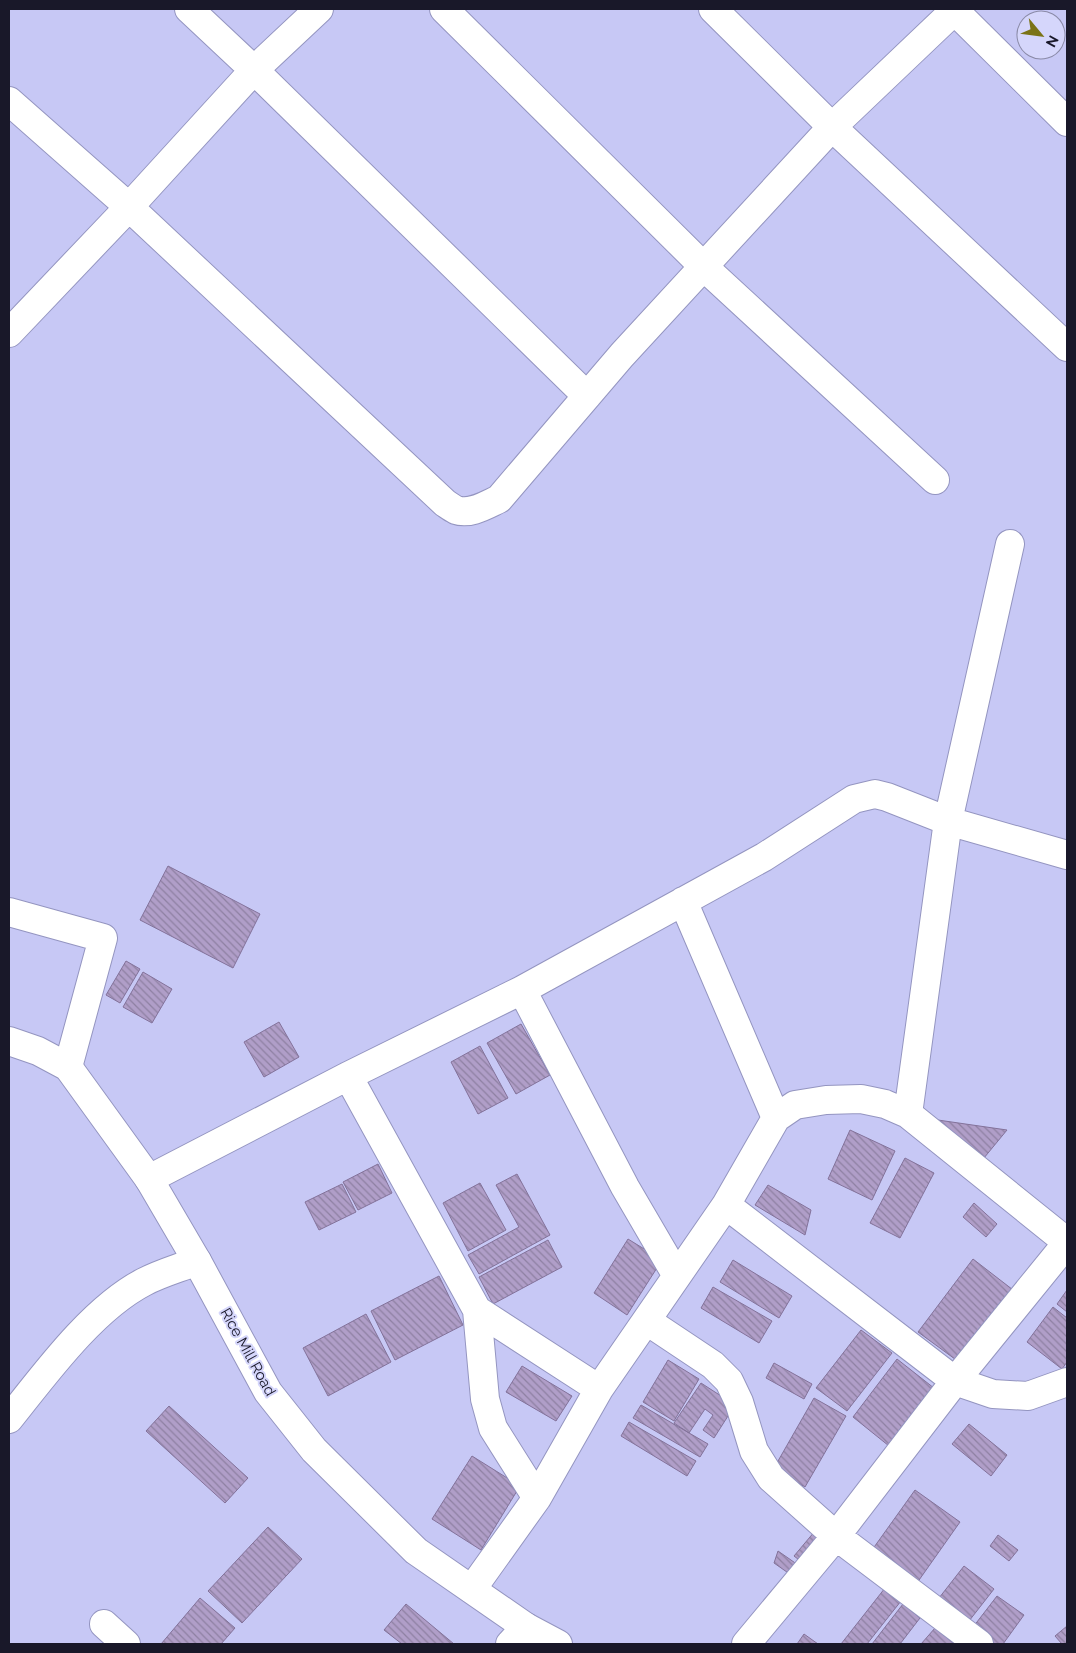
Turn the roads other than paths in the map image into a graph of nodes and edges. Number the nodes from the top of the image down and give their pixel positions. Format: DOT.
graph roads {
  1 [pos="189,9"];
  2 [pos="319,9"];
  3 [pos="444,9"];
  4 [pos="713,9"];
  5 [pos="954,9"];
  6 [pos="254,70"];
  7 [pos="9,101"];
  8 [pos="1067,122"];
  9 [pos="832,127"];
  10 [pos="129,207"];
  11 [pos="704,267"];
  12 [pos="9,333"];
  13 [pos="1067,347"];
  14 [pos="587,396"];
  15 [pos="935,480"];
  16 [pos="1010,544"];
  17 [pos="948,821"];
  18 [pos="1067,855"];
  19 [pos="683,901"];
  20 [pos="9,912"];
  21 [pos="522,990"];
  22 [pos="9,1041"];
  23 [pos="68,1067"];
  24 [pos="348,1076"];
  25 [pos="908,1114"];
  26 [pos="776,1118"];
  27 [pos="149,1179"];
  28 [pos="726,1205"];
  29 [pos="1067,1243"];
  30 [pos="198,1261"];
  31 [pos="677,1276"];
  32 [pos="477,1310"];
  33 [pos="647,1320"];
  34 [pos="955,1381"];
  35 [pos="1067,1382"];
  36 [pos="599,1389"];
  37 [pos="9,1419"];
  38 [pos="537,1498"];
  39 [pos="836,1536"];
  40 [pos="472,1589"];
  41 [pos="104,1624"];
  42 [pos="518,1636"];
  43 [pos="126,1644"];
  44 [pos="558,1644"];
  45 [pos="746,1644"];
  46 [pos="978,1644"];
  1 -- 6 [label="street"];
  2 -- 6 [label="street"];
  3 -- 11 [label="street"];
  4 -- 9 [label="street"];
  5 -- 8 [label="street"];
  5 -- 9 [label="street"];
  6 -- 10 [label="street"];
  6 -- 14 [label="street"];
  7 -- 10 [label="street"];
  9 -- 11 [label="street"];
  9 -- 13 [label="street"];
  10 -- 12 [label="street"];
  10 -- 14 [label="street"];
  11 -- 14 [label="street"];
  11 -- 15 [label="street"];
  16 -- 17 [label="street"];
  17 -- 18 [label="street"];
  17 -- 19 [label="street"];
  17 -- 25 [label="street"];
  19 -- 21 [label="street"];
  19 -- 26 [label="street"];
  20 -- 23 [label="street"];
  21 -- 24 [label="street"];
  21 -- 31 [label="street"];
  22 -- 23 [label="street, Rice Mill Road"];
  23 -- 27 [label="street, Rice Mill Road"];
  24 -- 27 [label="street"];
  24 -- 32 [label="street"];
  25 -- 26 [label="street"];
  25 -- 29 [label="street"];
  26 -- 28 [label="street"];
  27 -- 30 [label="street, Rice Mill Road"];
  28 -- 31 [label="street"];
  28 -- 34 [label="street"];
  29 -- 34 [label="street"];
  30 -- 37 [label="street"];
  30 -- 40 [label="street, Rice Mill Road"];
  31 -- 33 [label="street"];
  32 -- 36 [label="street"];
  32 -- 38 [label="street"];
  33 -- 36 [label="street"];
  33 -- 39 [label="street"];
  34 -- 35 [label="street"];
  34 -- 39 [label="street"];
  36 -- 38 [label="street"];
  38 -- 40 [label="street"];
  39 -- 45 [label="street"];
  39 -- 46 [label="street"];
  40 -- 42 [label="street, Rice Mill Road"];
  41 -- 43 [label="street"];
  42 -- 44 [label="street, Rice Mill Road"];
}
